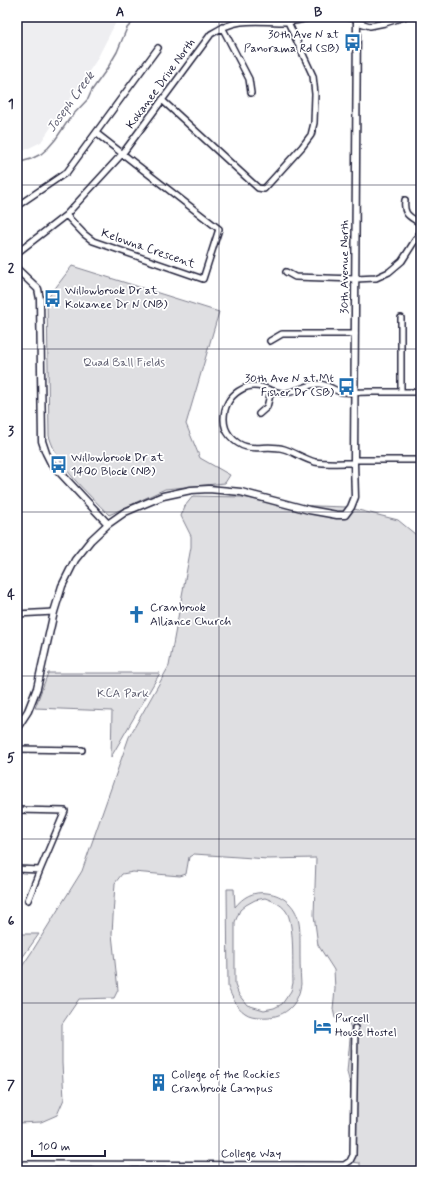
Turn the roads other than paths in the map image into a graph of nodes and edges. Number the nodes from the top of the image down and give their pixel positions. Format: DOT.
graph roads {
  1 [pos="312,17"];
  2 [pos="347,17"];
  3 [pos="404,17"];
  4 [pos="255,19"];
  5 [pos="357,19"];
  6 [pos="288,22"];
  7 [pos="222,27"];
  8 [pos="158,48"];
  9 [pos="252,93"];
  10 [pos="162,100"];
  11 [pos="96,133"];
  12 [pos="123,153"];
  13 [pos="405,200"];
  14 [pos="17,206"];
  15 [pos="66,215"];
  16 [pos="421,224"];
  17 [pos="421,231"];
  18 [pos="17,253"];
  19 [pos="17,269"];
  20 [pos="286,272"];
  21 [pos="356,279"];
  22 [pos="401,318"];
  23 [pos="355,334"];
  24 [pos="270,341"];
  25 [pos="271,391"];
  26 [pos="355,392"];
  27 [pos="402,392"];
  28 [pos="421,392"];
  29 [pos="259,414"];
  30 [pos="421,460"];
  31 [pos="354,462"];
  32 [pos="108,524"];
  33 [pos="54,612"];
  34 [pos="17,614"];
  35 [pos="17,728"];
  36 [pos="17,749"];
  37 [pos="82,750"];
  38 [pos="17,810"];
  39 [pos="17,869"];
  40 [pos="40,870"];
  41 [pos="28,900"];
  42 [pos="355,1028"];
  43 [pos="17,1166"];
  1 -- 6 [label="street, Kokanee Drive North"];
  2 -- 5 [label="street"];
  3 -- 5 [label="street"];
  4 -- 6 [label="street, Kokanee Drive North"];
  4 -- 7 [label="street, Kokanee Drive North"];
  5 -- 21 [label="street, 30th Avenue North"];
  6 -- 10 [label="street"];
  7 -- 9 [label="street"];
  7 -- 10 [label="street, Kokanee Drive North"];
  8 -- 11 [label="street, Kokanee Drive North"];
  10 -- 12 [label="street, Kokanee Drive North"];
  11 -- 12 [label="street"];
  11 -- 14 [label="street, Kokanee Drive North"];
  12 -- 15 [label="street, Kokanee Drive North"];
  12 -- 15 [label="street, Kelowna Crescent"];
  13 -- 16 [label="street"];
  15 -- 18 [label="street, Kokanee Drive North"];
  17 -- 21 [label="street"];
  19 -- 32 [label="street"];
  20 -- 21 [label="street"];
  21 -- 23 [label="street, 30th Avenue North"];
  22 -- 27 [label="street"];
  23 -- 24 [label="street"];
  23 -- 26 [label="street, 30th Avenue North"];
  25 -- 26 [label="street"];
  25 -- 29 [label="street"];
  25 -- 31 [label="street"];
  26 -- 27 [label="street"];
  26 -- 31 [label="street, 30th Avenue North"];
  27 -- 28 [label="street"];
  30 -- 31 [label="street"];
  31 -- 32 [label="street, 30th Avenue North"];
  32 -- 33 [label="street"];
  33 -- 34 [label="street"];
  33 -- 35 [label="street"];
  36 -- 37 [label="street"];
  38 -- 40 [label="street"];
  39 -- 40 [label="street"];
  40 -- 41 [label="street"];
  42 -- 43 [label="street, College Way"];
}
